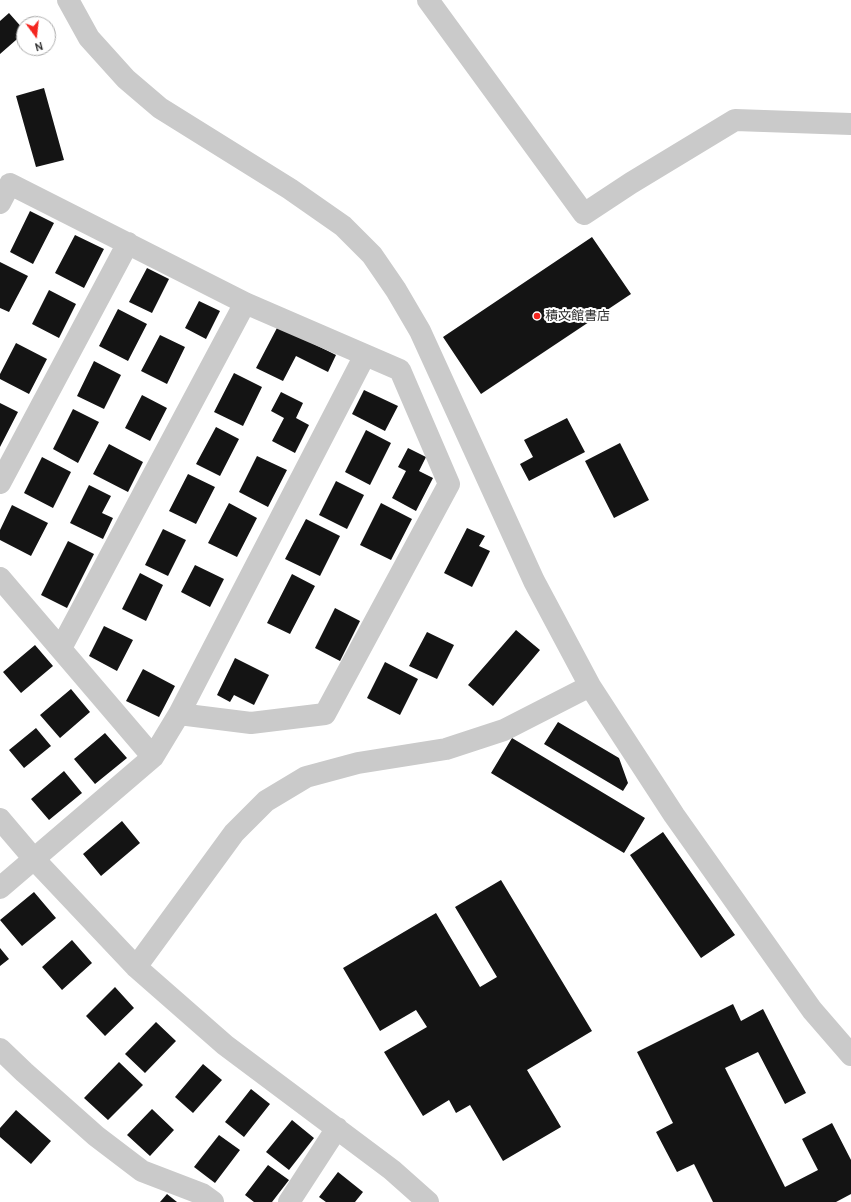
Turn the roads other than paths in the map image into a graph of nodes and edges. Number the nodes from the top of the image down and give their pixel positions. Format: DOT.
graph roads {
  1 [pos="68,0"];
  2 [pos="428,0"];
  3 [pos="851,124"];
  4 [pos="0,203"];
  5 [pos="128,243"];
  6 [pos="245,303"];
  7 [pos="365,355"];
  8 [pos="0,483"];
  9 [pos="0,578"];
  10 [pos="60,648"];
  11 [pos="590,686"];
  12 [pos="179,714"];
  13 [pos="153,757"];
  14 [pos="0,819"];
  15 [pos="34,859"];
  16 [pos="0,888"];
  17 [pos="136,967"];
  18 [pos="0,1049"];
  19 [pos="851,1055"];
  20 [pos="337,1128"];
  21 [pos="213,1202"];
  22 [pos="289,1202"];
  23 [pos="428,1202"];
  1 -- 11 [label="street"];
  2 -- 3 [label="street"];
  4 -- 5 [label="street"];
  5 -- 6 [label="street"];
  5 -- 8 [label="street"];
  6 -- 7 [label="street"];
  6 -- 10 [label="street"];
  7 -- 12 [label="street"];
  7 -- 12 [label="street"];
  9 -- 10 [label="street"];
  10 -- 13 [label="street"];
  11 -- 17 [label="street"];
  11 -- 19 [label="street"];
  12 -- 13 [label="street"];
  13 -- 15 [label="street"];
  14 -- 15 [label="street"];
  15 -- 16 [label="street"];
  15 -- 17 [label="street"];
  17 -- 20 [label="street"];
  18 -- 21 [label="street"];
  20 -- 22 [label="street"];
  20 -- 23 [label="street"];
}
